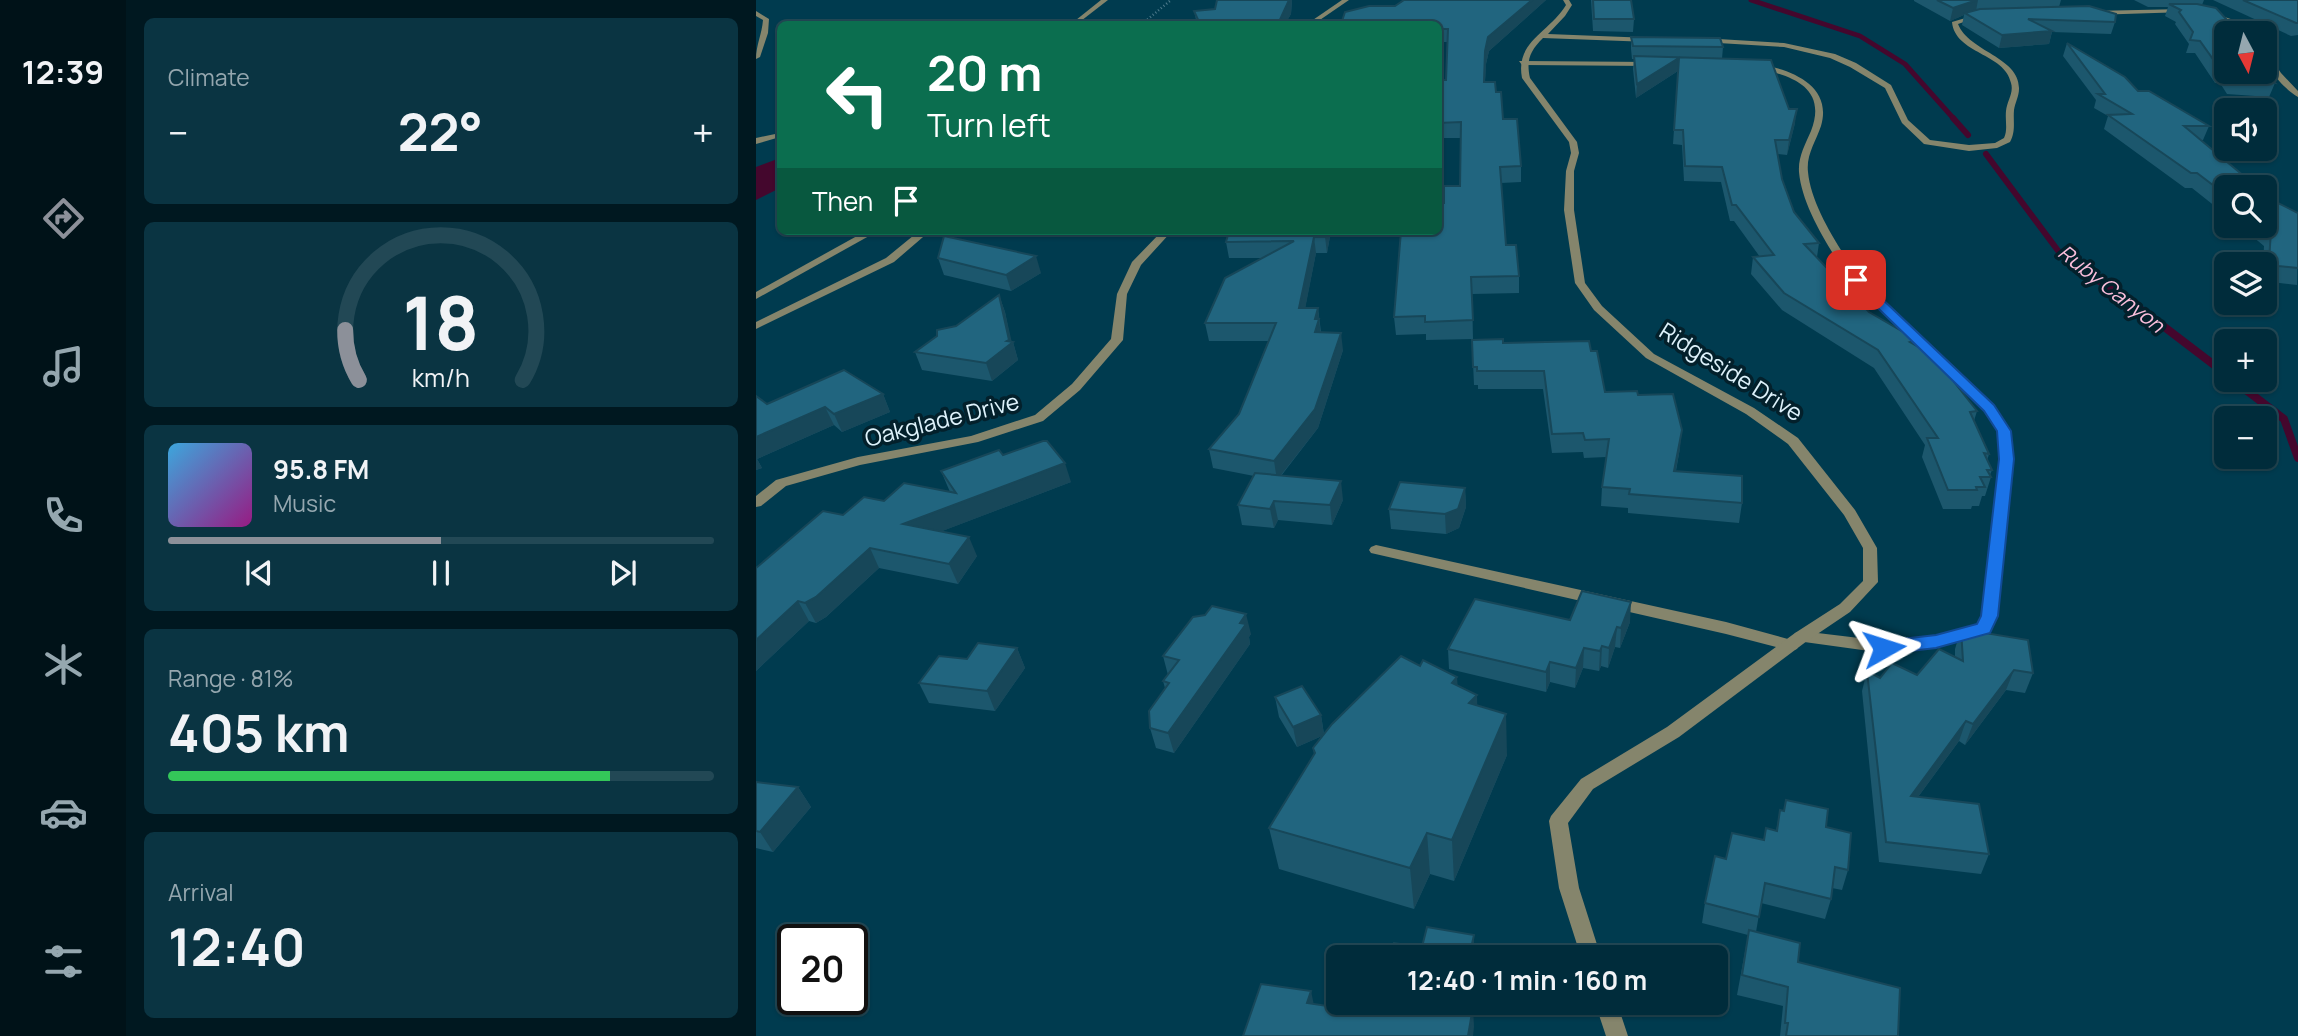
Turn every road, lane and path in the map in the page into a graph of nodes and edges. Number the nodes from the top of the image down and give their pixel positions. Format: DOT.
graph roads {
  1 [pos="1105,0"];
  2 [pos="1171,0"];
  3 [pos="1346,0"];
  4 [pos="1566,0"];
  5 [pos="2201,1"];
  6 [pos="756,13"];
  7 [pos="2088,13"];
  8 [pos="1994,15"];
  9 [pos="2222,16"];
  10 [pos="1078,21"];
  11 [pos="1146,21"];
  12 [pos="1316,21"];
  13 [pos="2234,21"];
  14 [pos="1543,36"];
  15 [pos="1658,40"];
  16 [pos="1693,40"];
  17 [pos="756,57"];
  18 [pos="1522,63"];
  19 [pos="1660,64"];
  20 [pos="1743,65"];
  21 [pos="2277,72"];
  22 [pos="2298,96"];
  23 [pos="777,136"];
  24 [pos="756,141"];
  25 [pos="866,235"];
  26 [pos="920,235"];
  27 [pos="1163,235"];
  28 [pos="756,296"];
  29 [pos="756,326"];
  30 [pos="756,503"];
  31 [pos="1376,550"];
  32 [pos="1796,641"];
  33 [pos="1587,945"];
  34 [pos="1610,1015"];
  35 [pos="1617,1036"];
  1 -- 10 [label="street"];
  2 -- 11 [label="path"];
  3 -- 12 [label="street"];
  4 -- 14 [label="street"];
  5 -- 9 [label="street"];
  6 -- 17 [label="street"];
  7 -- 9 [label="street"];
  8 -- 16 [label="street"];
  9 -- 13 [label="street"];
  14 -- 15 [label="street"];
  14 -- 18 [label="street"];
  18 -- 19 [label="street"];
  18 -- 32 [label="street, Ridgeside Drive"];
  20 -- 32 [label="street"];
  21 -- 22 [label="street"];
  23 -- 24 [label="street"];
  25 -- 28 [label="street"];
  26 -- 29 [label="street"];
  27 -- 30 [label="street, Oakglade Drive"];
  31 -- 32 [label="street"];
  32 -- 33 [label="street, Ridgeside Drive"];
  34 -- 35 [label="street"];
}
